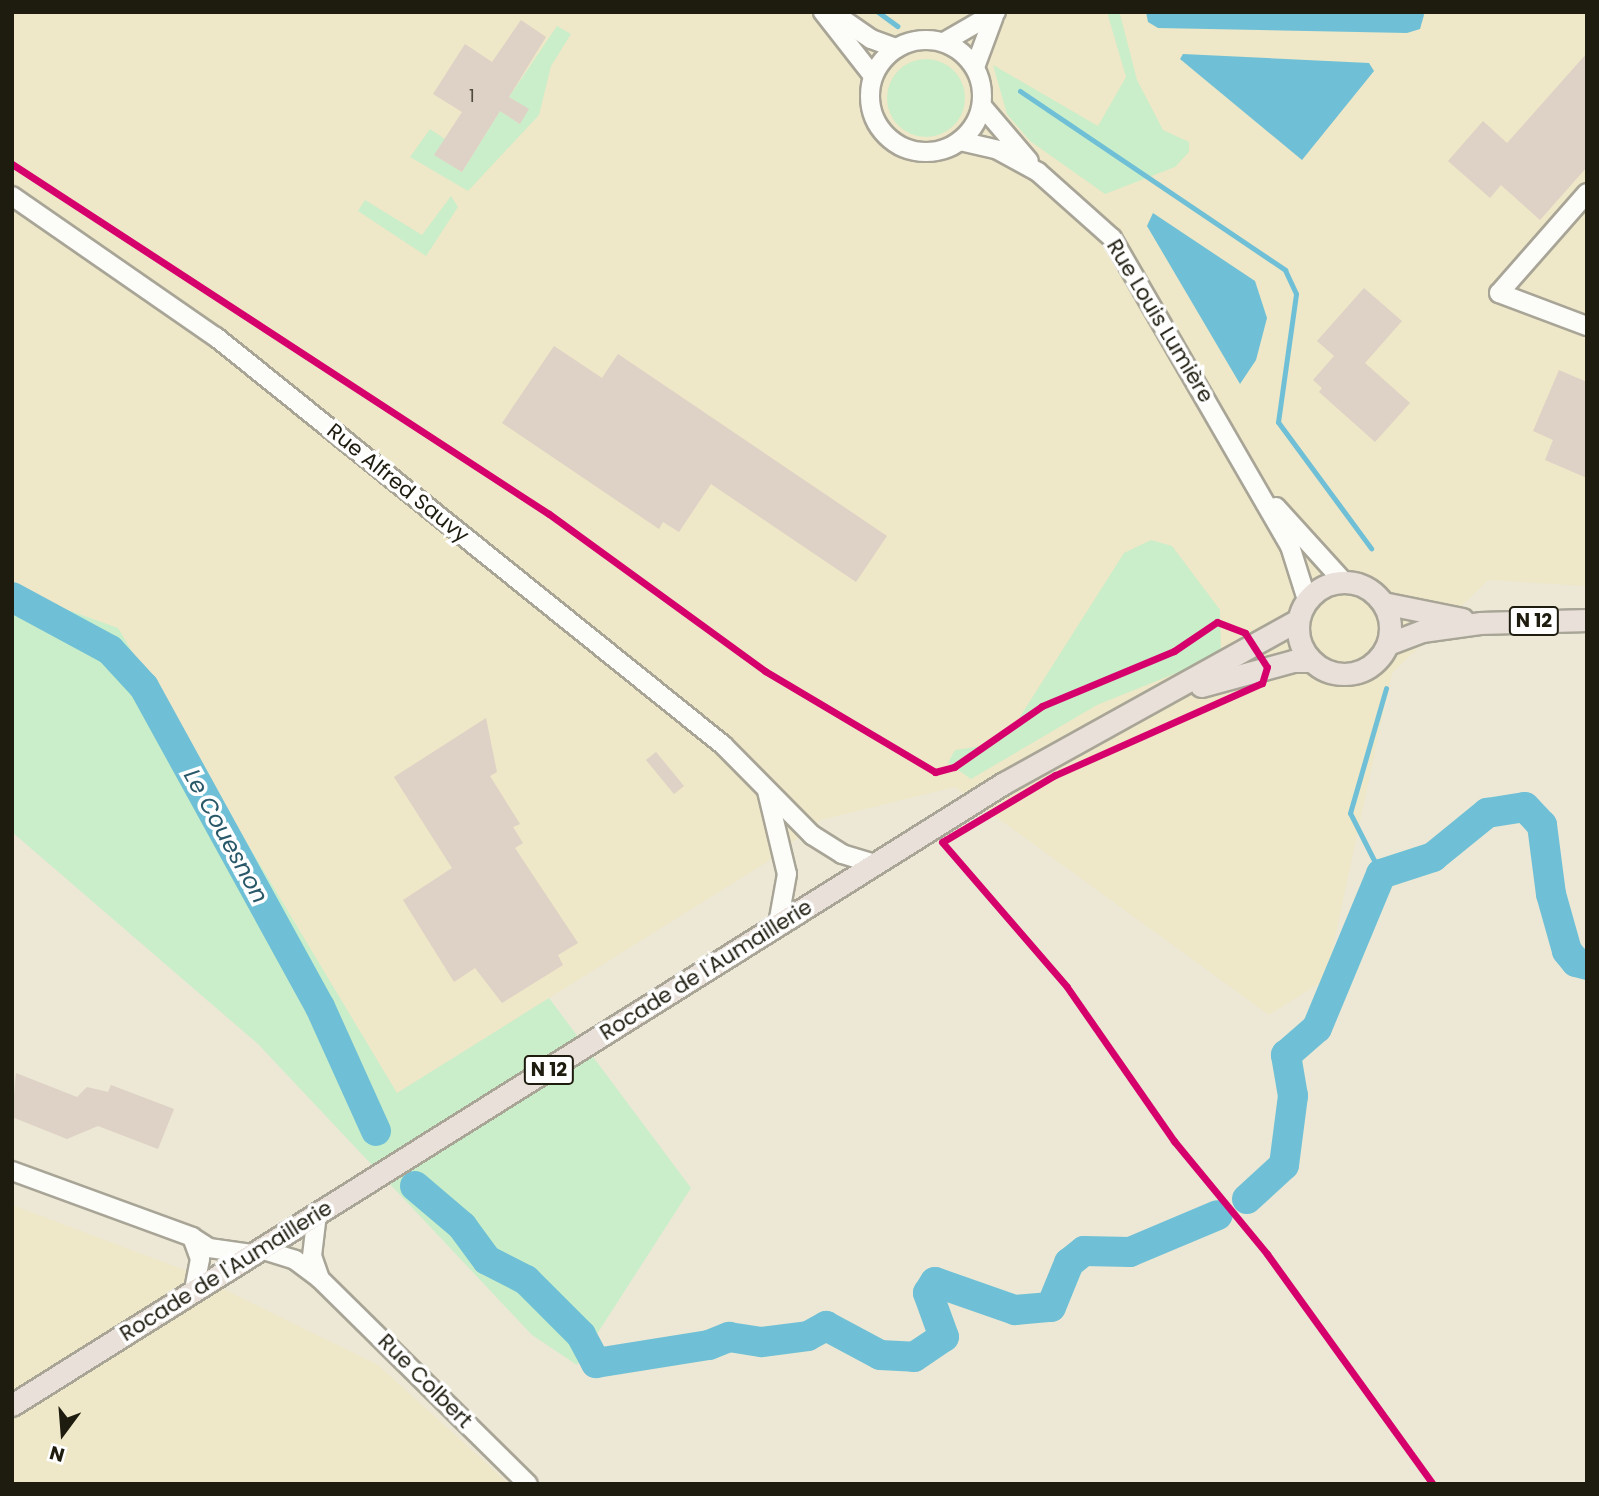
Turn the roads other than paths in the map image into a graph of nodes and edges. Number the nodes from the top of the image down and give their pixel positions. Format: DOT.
graph roads {
  1 [pos="823,12"];
  2 [pos="832,12"];
  3 [pos="996,13"];
  4 [pos="944,42"];
  5 [pos="896,48"];
  6 [pos="975,67"];
  7 [pos="873,76"];
  8 [pos="982,106"];
  9 [pos="960,141"];
  10 [pos="1038,172"];
  11 [pos="1587,193"];
  12 [pos="12,197"];
  13 [pos="1587,326"];
  14 [pos="1259,489"];
  15 [pos="1343,581"];
  16 [pos="1307,600"];
  17 [pos="1384,603"];
  18 [pos="1298,620"];
  19 [pos="1587,620"];
  20 [pos="1481,623"];
  21 [pos="1388,644"];
  22 [pos="1312,662"];
  23 [pos="1156,700"];
  24 [pos="767,791"];
  25 [pos="874,864"];
  26 [pos="778,923"];
  27 [pos="12,1171"];
  28 [pos="317,1214"];
  29 [pos="192,1237"];
  30 [pos="256,1251"];
  31 [pos="320,1279"];
  32 [pos="194,1290"];
  33 [pos="12,1405"];
  34 [pos="528,1484"];
  1 -- 7 [label="street"];
  2 -- 5 [label="street"];
  3 -- 4 [label="street"];
  3 -- 6 [label="street"];
  4 -- 5 [label="street"];
  4 -- 6 [label="street"];
  5 -- 7 [label="street"];
  6 -- 8 [label="street"];
  7 -- 9 [label="street"];
  8 -- 9 [label="street"];
  8 -- 10 [label="street, Rue Louis Lumière"];
  9 -- 10 [label="street, Rue Louis Lumière"];
  10 -- 14 [label="street, Rue Louis Lumière"];
  11 -- 13 [label="street"];
  12 -- 24 [label="street, Rue Alfred Sauvy"];
  14 -- 15 [label="street, Rue Louis Lumière"];
  14 -- 16 [label="street, Rue Louis Lumière"];
  15 -- 16 [label="main road"];
  15 -- 17 [label="main road"];
  16 -- 18 [label="main road"];
  17 -- 20 [label="main road, N 12"];
  17 -- 21 [label="main road"];
  18 -- 22 [label="main road"];
  18 -- 23 [label="main road, Rocade de l'Aumaillerie / N 12"];
  19 -- 20 [label="main road, N 12"];
  20 -- 21 [label="main road, N 12"];
  21 -- 22 [label="main road"];
  22 -- 23 [label="main road, Rocade de l'Aumaillerie / N 12"];
  23 -- 25 [label="main road, Rocade de l'Aumaillerie / N 12"];
  24 -- 25 [label="street, Rue Alfred Sauvy"];
  24 -- 26 [label="street"];
  25 -- 26 [label="main road, Rocade de l'Aumaillerie / N 12"];
  26 -- 28 [label="main road, Rocade de l'Aumaillerie / N 12"];
  27 -- 29 [label="street, Rue Colbert"];
  28 -- 30 [label="main road, Rocade de l'Aumaillerie / N 12"];
  28 -- 31 [label="street"];
  29 -- 30 [label="street, Rue Colbert"];
  29 -- 32 [label="street"];
  30 -- 31 [label="street, Rue Colbert"];
  30 -- 32 [label="main road, Rocade de l'Aumaillerie / N 12"];
  31 -- 34 [label="street, Rue Colbert"];
  32 -- 33 [label="main road, Rocade de l'Aumaillerie / N 12"];
}
